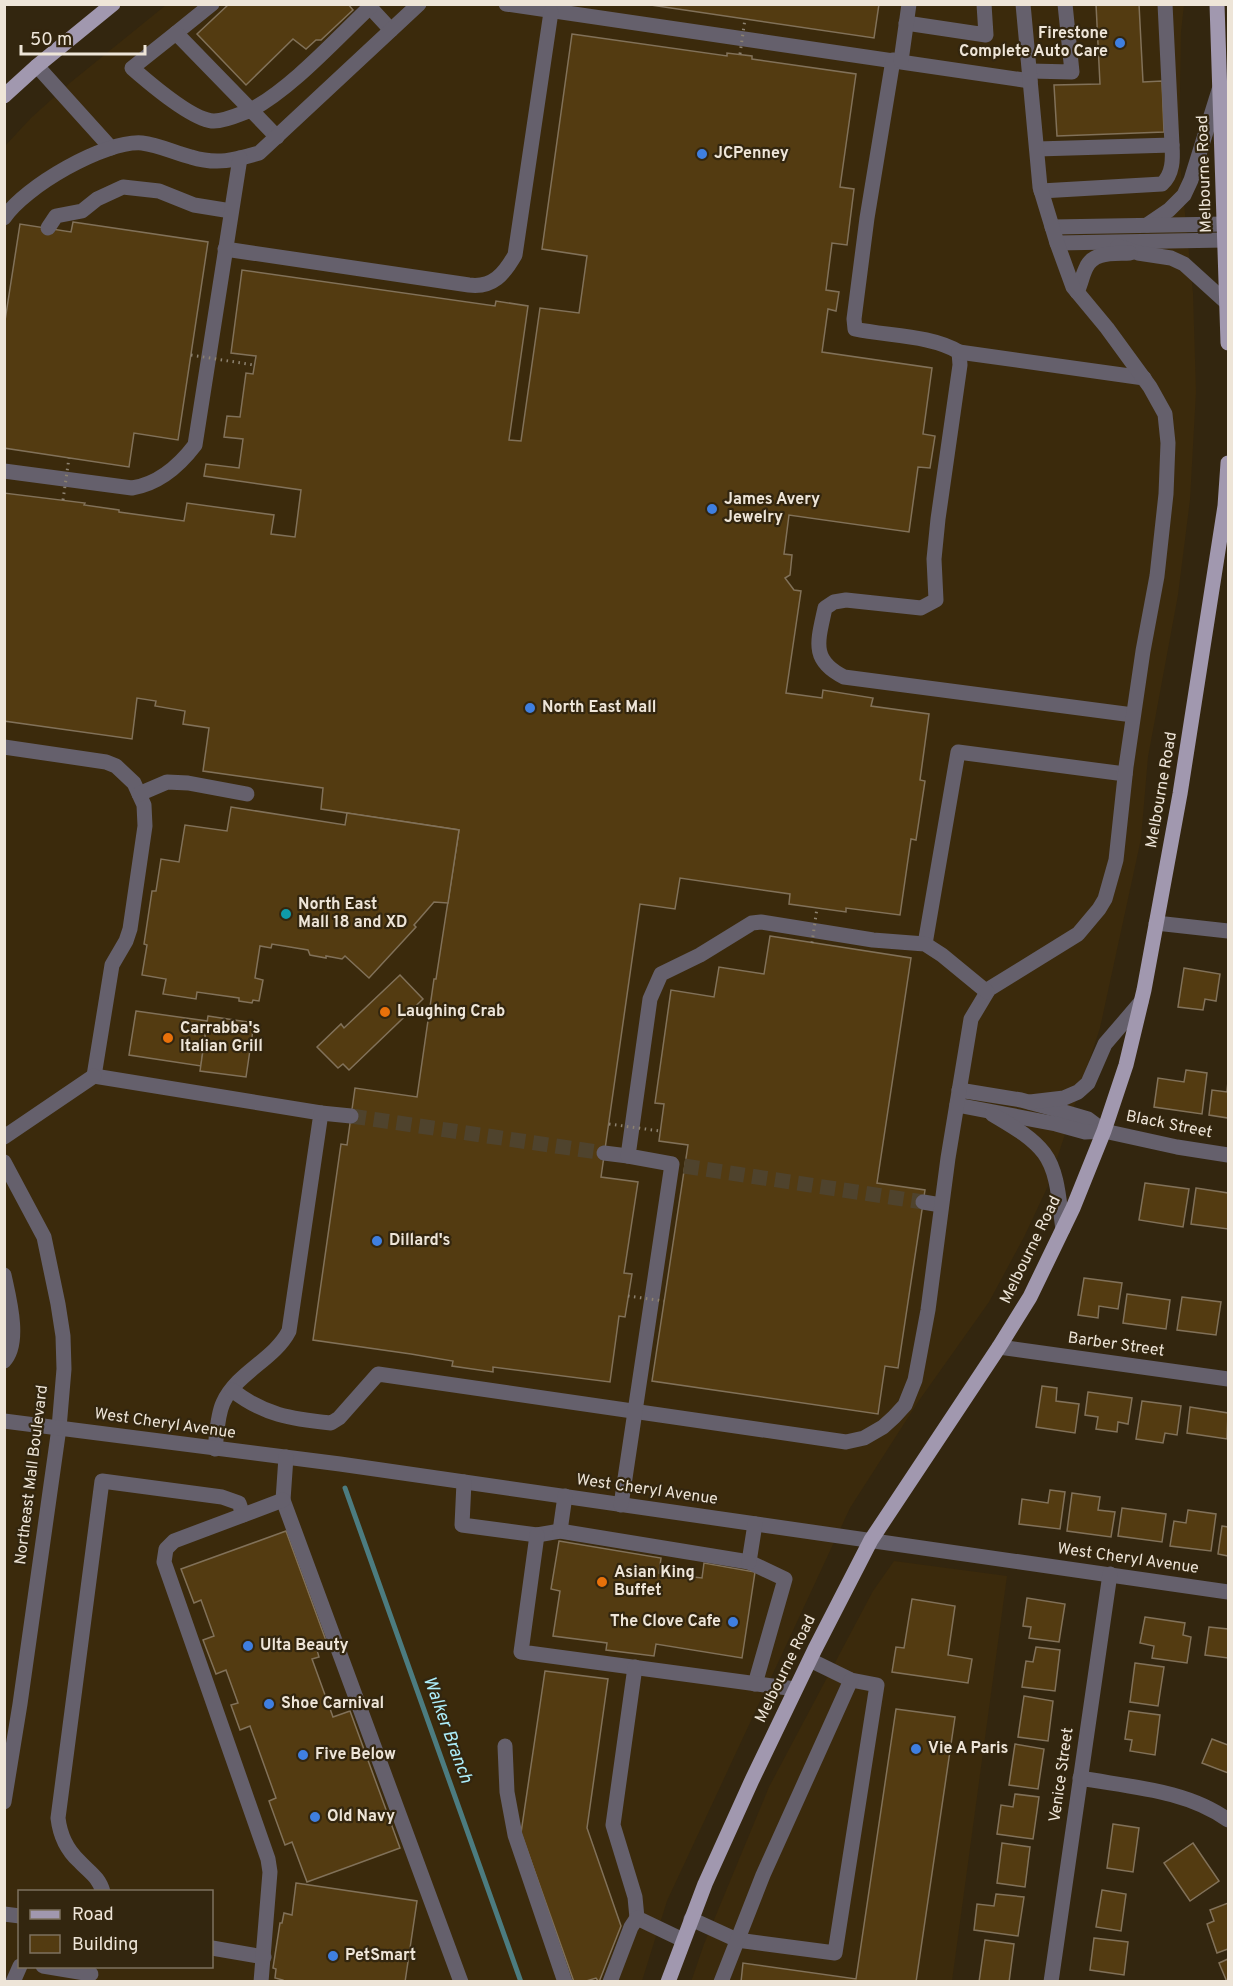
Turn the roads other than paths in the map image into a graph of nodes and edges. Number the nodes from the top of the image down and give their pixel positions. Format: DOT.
graph roads {
  1 [pos="113,4"];
  2 [pos="212,4"];
  3 [pos="419,4"];
  4 [pos="506,4"];
  5 [pos="909,4"];
  6 [pos="984,4"];
  7 [pos="1023,4"];
  8 [pos="1065,4"];
  9 [pos="1165,4"];
  10 [pos="1217,4"];
  11 [pos="369,6"];
  12 [pos="525,6"];
  13 [pos="571,10"];
  14 [pos="551,12"];
  15 [pos="906,23"];
  16 [pos="392,30"];
  17 [pos="176,33"];
  18 [pos="897,60"];
  19 [pos="37,66"];
  20 [pos="1030,76"];
  21 [pos="1220,88"];
  22 [pos="4,96"];
  23 [pos="251,110"];
  24 [pos="277,137"];
  25 [pos="1172,145"];
  26 [pos="111,148"];
  27 [pos="1036,149"];
  28 [pos="240,159"];
  29 [pos="1041,190"];
  30 [pos="231,211"];
  31 [pos="4,218"];
  32 [pos="1225,224"];
  33 [pos="1147,225"];
  34 [pos="1052,227"];
  35 [pos="48,228"];
  36 [pos="1226,240"];
  37 [pos="1106,242"];
  38 [pos="1057,243"];
  39 [pos="225,249"];
  40 [pos="1138,253"];
  41 [pos="1077,292"];
  42 [pos="1227,303"];
  43 [pos="1228,343"];
  44 [pos="959,352"];
  45 [pos="1144,378"];
  46 [pos="1228,463"];
  47 [pos="4,471"];
  48 [pos="1133,715"];
  49 [pos="4,747"];
  50 [pos="1125,774"];
  51 [pos="138,794"];
  52 [pos="247,794"];
  53 [pos="1156,923"];
  54 [pos="1228,932"];
  55 [pos="925,944"];
  56 [pos="987,992"];
  57 [pos="1141,1002"];
  58 [pos="94,1076"];
  59 [pos="958,1097"];
  60 [pos="1030,1102"];
  61 [pos="987,1110"];
  62 [pos="321,1113"];
  63 [pos="351,1116"];
  64 [pos="1104,1131"];
  65 [pos="4,1137"];
  66 [pos="604,1153"];
  67 [pos="1228,1155"];
  68 [pos="628,1156"];
  69 [pos="4,1162"];
  70 [pos="923,1202"];
  71 [pos="941,1205"];
  72 [pos="1063,1229"];
  73 [pos="4,1275"];
  74 [pos="999,1347"];
  75 [pos="4,1361"];
  76 [pos="1228,1378"];
  77 [pos="232,1390"];
  78 [pos="634,1410"];
  79 [pos="4,1421"];
  80 [pos="59,1428"];
  81 [pos="215,1449"];
  82 [pos="286,1457"];
  83 [pos="464,1482"];
  84 [pos="566,1496"];
  85 [pos="283,1500"];
  86 [pos="621,1505"];
  87 [pos="243,1515"];
  88 [pos="755,1524"];
  89 [pos="560,1531"];
  90 [pos="537,1535"];
  91 [pos="871,1540"];
  92 [pos="749,1562"];
  93 [pos="1110,1574"];
  94 [pos="1228,1592"];
  95 [pos="810,1660"];
  96 [pos="635,1668"];
  97 [pos="851,1680"];
  98 [pos="755,1684"];
  99 [pos="795,1689"];
  100 [pos="505,1746"];
  101 [pos="1080,1778"];
  102 [pos="4,1802"];
  103 [pos="1228,1820"];
  104 [pos="102,1890"];
  105 [pos="637,1918"];
  106 [pos="691,1919"];
  107 [pos="683,1940"];
  108 [pos="737,1940"];
  109 [pos="213,1948"];
  110 [pos="264,1957"];
  111 [pos="19,1968"];
  112 [pos="55,1968"];
  113 [pos="91,1974"];
  114 [pos="13,1982"];
  115 [pos="261,1982"];
  116 [pos="461,1982"];
  117 [pos="565,1982"];
  118 [pos="610,1982"];
  119 [pos="668,1982"];
  120 [pos="721,1982"];
  121 [pos="1051,1982"];
  1 -- 19 [label="main road"];
  2 -- 17 [label="street"];
  3 -- 16 [label="street"];
  4 -- 12 [label="street"];
  5 -- 15 [label="street"];
  6 -- 15 [label="street"];
  7 -- 20 [label="street"];
  8 -- 20 [label="street"];
  9 -- 25 [label="street"];
  10 -- 21 [label="main road, Melbourne Road"];
  11 -- 16 [label="street"];
  11 -- 23 [label="street"];
  12 -- 14 [label="street"];
  13 -- 14 [label="street"];
  13 -- 18 [label="street"];
  14 -- 39 [label="street"];
  15 -- 18 [label="street"];
  16 -- 24 [label="street"];
  17 -- 23 [label="street"];
  17 -- 23 [label="street"];
  18 -- 20 [label="street"];
  18 -- 44 [label="street"];
  19 -- 22 [label="main road"];
  19 -- 26 [label="street"];
  20 -- 27 [label="street"];
  21 -- 32 [label="main road, Melbourne Road"];
  21 -- 33 [label="street"];
  23 -- 24 [label="street"];
  24 -- 28 [label="street"];
  25 -- 27 [label="street"];
  25 -- 29 [label="street"];
  26 -- 28 [label="street"];
  26 -- 31 [label="street"];
  27 -- 29 [label="street"];
  28 -- 30 [label="street"];
  29 -- 34 [label="street"];
  30 -- 35 [label="street"];
  30 -- 39 [label="street"];
  32 -- 33 [label="street"];
  32 -- 36 [label="main road, Melbourne Road"];
  33 -- 34 [label="street"];
  34 -- 38 [label="street"];
  36 -- 37 [label="street"];
  36 -- 42 [label="main road, Melbourne Road"];
  37 -- 38 [label="street"];
  37 -- 40 [label="street"];
  38 -- 41 [label="street"];
  39 -- 47 [label="street"];
  40 -- 41 [label="street"];
  40 -- 42 [label="street"];
  41 -- 45 [label="street"];
  42 -- 43 [label="main road, Melbourne Road"];
  44 -- 45 [label="street"];
  44 -- 48 [label="street"];
  45 -- 48 [label="street"];
  46 -- 53 [label="main road, Melbourne Road"];
  48 -- 50 [label="street"];
  49 -- 51 [label="street"];
  50 -- 55 [label="street"];
  50 -- 56 [label="street"];
  51 -- 52 [label="street"];
  51 -- 58 [label="street"];
  53 -- 54 [label="street"];
  53 -- 57 [label="main road, Melbourne Road"];
  55 -- 56 [label="street"];
  55 -- 68 [label="street"];
  56 -- 59 [label="street"];
  57 -- 60 [label="street"];
  57 -- 64 [label="main road, Melbourne Road"];
  58 -- 62 [label="street"];
  58 -- 65 [label="street"];
  59 -- 60 [label="street"];
  59 -- 61 [label="street"];
  59 -- 71 [label="street"];
  60 -- 64 [label="street"];
  61 -- 64 [label="street"];
  61 -- 72 [label="street"];
  62 -- 63 [label="street"];
  62 -- 77 [label="street"];
  64 -- 67 [label="street, Black Street"];
  64 -- 72 [label="main road, Melbourne Road"];
  66 -- 68 [label="street"];
  68 -- 78 [label="street"];
  69 -- 80 [label="street, Northeast Mall Boulevard"];
  70 -- 71 [label="street"];
  71 -- 78 [label="street"];
  72 -- 74 [label="main road, Melbourne Road"];
  73 -- 75 [label="street"];
  74 -- 76 [label="street, Barber Street"];
  74 -- 91 [label="main road, Melbourne Road"];
  77 -- 78 [label="street"];
  77 -- 81 [label="street"];
  78 -- 86 [label="street"];
  79 -- 80 [label="street, West Cheryl Avenue"];
  80 -- 81 [label="street, West Cheryl Avenue"];
  80 -- 102 [label="street, Northeast Mall Boulevard"];
  81 -- 82 [label="street, West Cheryl Avenue"];
  82 -- 83 [label="street, West Cheryl Avenue"];
  82 -- 85 [label="street"];
  83 -- 84 [label="street, West Cheryl Avenue"];
  83 -- 90 [label="street"];
  84 -- 86 [label="street, West Cheryl Avenue"];
  84 -- 89 [label="street"];
  85 -- 87 [label="street"];
  85 -- 116 [label="street"];
  86 -- 88 [label="street, West Cheryl Avenue"];
  87 -- 104 [label="street"];
  87 -- 110 [label="street"];
  88 -- 91 [label="street, West Cheryl Avenue"];
  88 -- 92 [label="street"];
  89 -- 90 [label="street"];
  89 -- 92 [label="street"];
  90 -- 96 [label="street"];
  91 -- 93 [label="street, West Cheryl Avenue"];
  91 -- 95 [label="main road, Melbourne Road"];
  92 -- 98 [label="street"];
  93 -- 94 [label="street, West Cheryl Avenue"];
  93 -- 101 [label="street, Venice Street"];
  95 -- 97 [label="street"];
  95 -- 99 [label="main road, Melbourne Road"];
  96 -- 98 [label="street"];
  96 -- 105 [label="street"];
  97 -- 108 [label="street"];
  97 -- 108 [label="street"];
  98 -- 99 [label="street"];
  99 -- 106 [label="main road, Melbourne Road"];
  100 -- 117 [label="street"];
  101 -- 103 [label="street"];
  101 -- 121 [label="street, Venice Street"];
  105 -- 107 [label="street"];
  105 -- 118 [label="street"];
  106 -- 107 [label="main road, Melbourne Road"];
  106 -- 108 [label="street"];
  107 -- 119 [label="main road, Melbourne Road"];
  108 -- 120 [label="street"];
  109 -- 110 [label="street"];
  110 -- 115 [label="street"];
  111 -- 114 [label="street"];
  112 -- 113 [label="street"];
}
